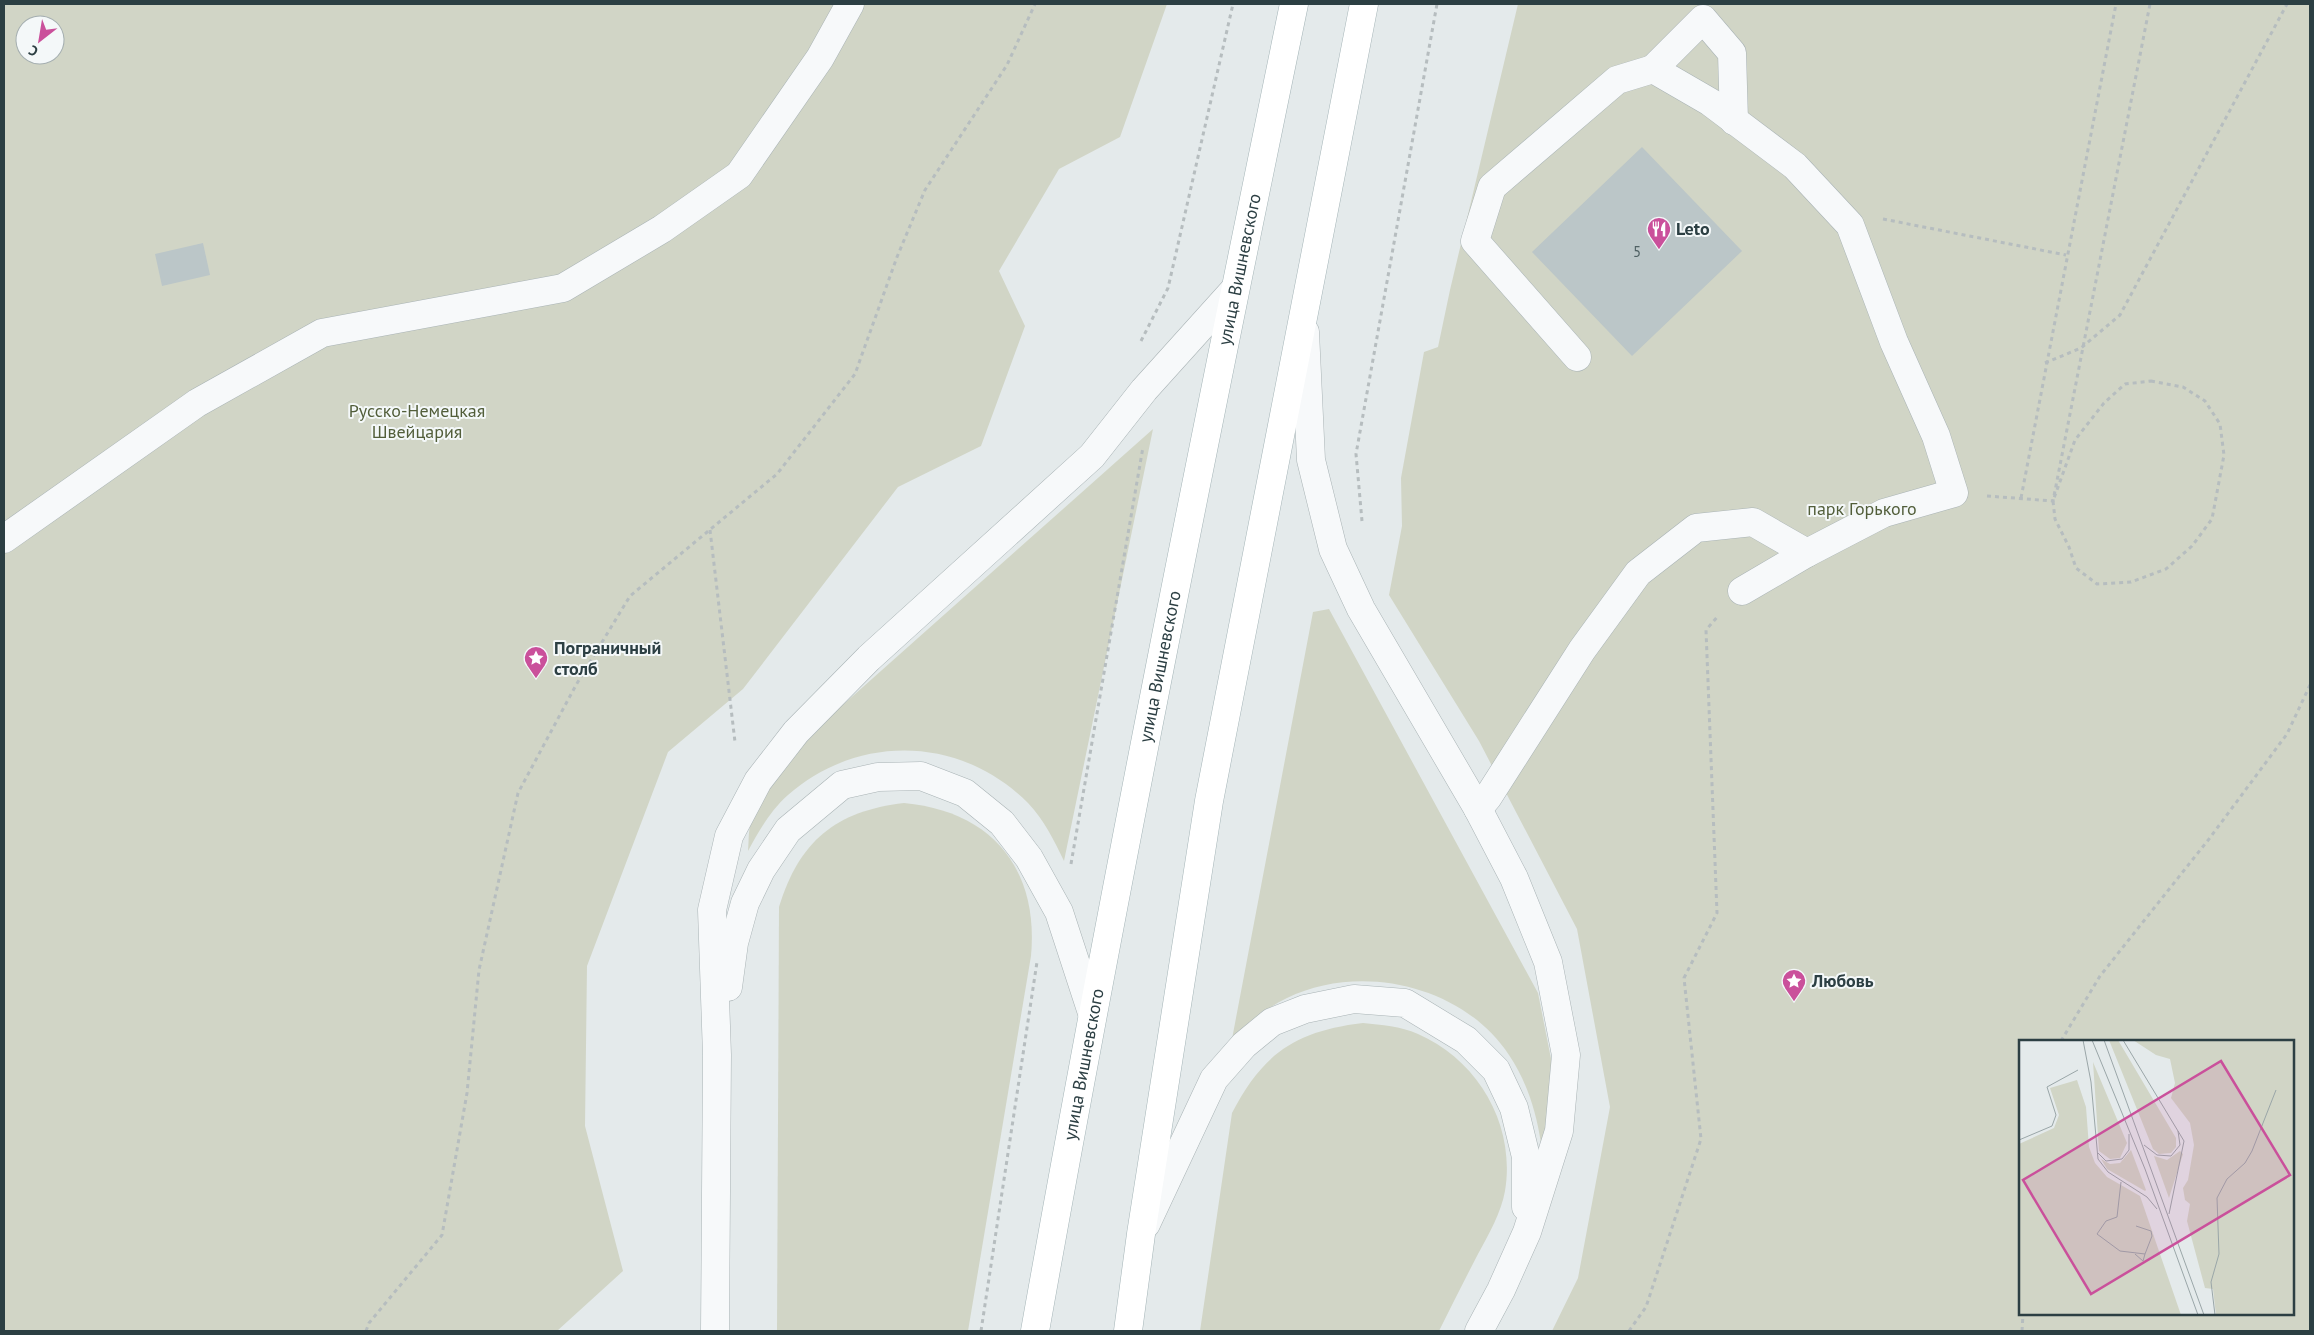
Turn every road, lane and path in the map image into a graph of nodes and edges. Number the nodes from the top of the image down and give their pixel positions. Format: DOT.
graph roads {
  1 [pos="850,4"];
  2 [pos="1035,4"];
  3 [pos="1233,4"];
  4 [pos="1294,4"];
  5 [pos="1364,4"];
  6 [pos="1437,4"];
  7 [pos="2116,4"];
  8 [pos="2150,4"];
  9 [pos="2287,4"];
  10 [pos="1653,69"];
  11 [pos="1734,120"];
  12 [pos="1835,210"];
  13 [pos="2066,255"];
  14 [pos="1235,289"];
  15 [pos="1304,313"];
  16 [pos="2081,348"];
  17 [pos="1136,350"];
  18 [pos="1577,357"];
  19 [pos="2045,363"];
  20 [pos="1144,439"];
  21 [pos="1954,493"];
  22 [pos="2021,498"];
  23 [pos="2053,501"];
  24 [pos="710,529"];
  25 [pos="1363,529"];
  26 [pos="4,539"];
  27 [pos="1807,553"];
  28 [pos="1742,591"];
  29 [pos="2310,685"];
  30 [pos="734,742"];
  31 [pos="1478,809"];
  32 [pos="1070,867"];
  33 [pos="1037,962"];
  34 [pos="1092,1012"];
  35 [pos="2062,1040"];
  36 [pos="717,1055"];
  37 [pos="1527,1232"];
  38 [pos="1141,1234"];
  39 [pos="2023,1315"];
  40 [pos="366,1331"];
  41 [pos="716,1331"];
  42 [pos="981,1331"];
  43 [pos="1035,1331"];
  44 [pos="1128,1331"];
  45 [pos="1479,1331"];
  46 [pos="1629,1331"];
  47 [pos="2022,1331"];
  1 -- 26 [label="street"];
  2 -- 24 [label="path"];
  3 -- 17 [label="path"];
  4 -- 14 [label="main road, улица Вишневского"];
  5 -- 15 [label="main road"];
  6 -- 25 [label="path"];
  7 -- 13 [label="path"];
  8 -- 16 [label="path"];
  9 -- 16 [label="path"];
  10 -- 11 [label="street"];
  10 -- 11 [label="street"];
  10 -- 18 [label="street"];
  11 -- 12 [label="street"];
  12 -- 13 [label="path"];
  12 -- 21 [label="street"];
  13 -- 19 [label="path"];
  14 -- 34 [label="main road, улица Вишневского"];
  14 -- 36 [label="street"];
  15 -- 31 [label="street"];
  15 -- 38 [label="main road"];
  16 -- 19 [label="path"];
  16 -- 23 [label="path"];
  19 -- 22 [label="path"];
  20 -- 32 [label="path"];
  21 -- 22 [label="path"];
  21 -- 27 [label="street"];
  22 -- 23 [label="path"];
  23 -- 23 [label="path"];
  24 -- 30 [label="path"];
  24 -- 40 [label="path"];
  27 -- 28 [label="street"];
  27 -- 31 [label="street"];
  28 -- 46 [label="path"];
  29 -- 35 [label="path"];
  31 -- 37 [label="street"];
  33 -- 42 [label="path"];
  34 -- 36 [label="street"];
  34 -- 43 [label="main road, улица Вишневского"];
  36 -- 41 [label="street"];
  37 -- 38 [label="street"];
  37 -- 45 [label="street"];
  38 -- 44 [label="main road"];
  39 -- 47 [label="path"];
}
